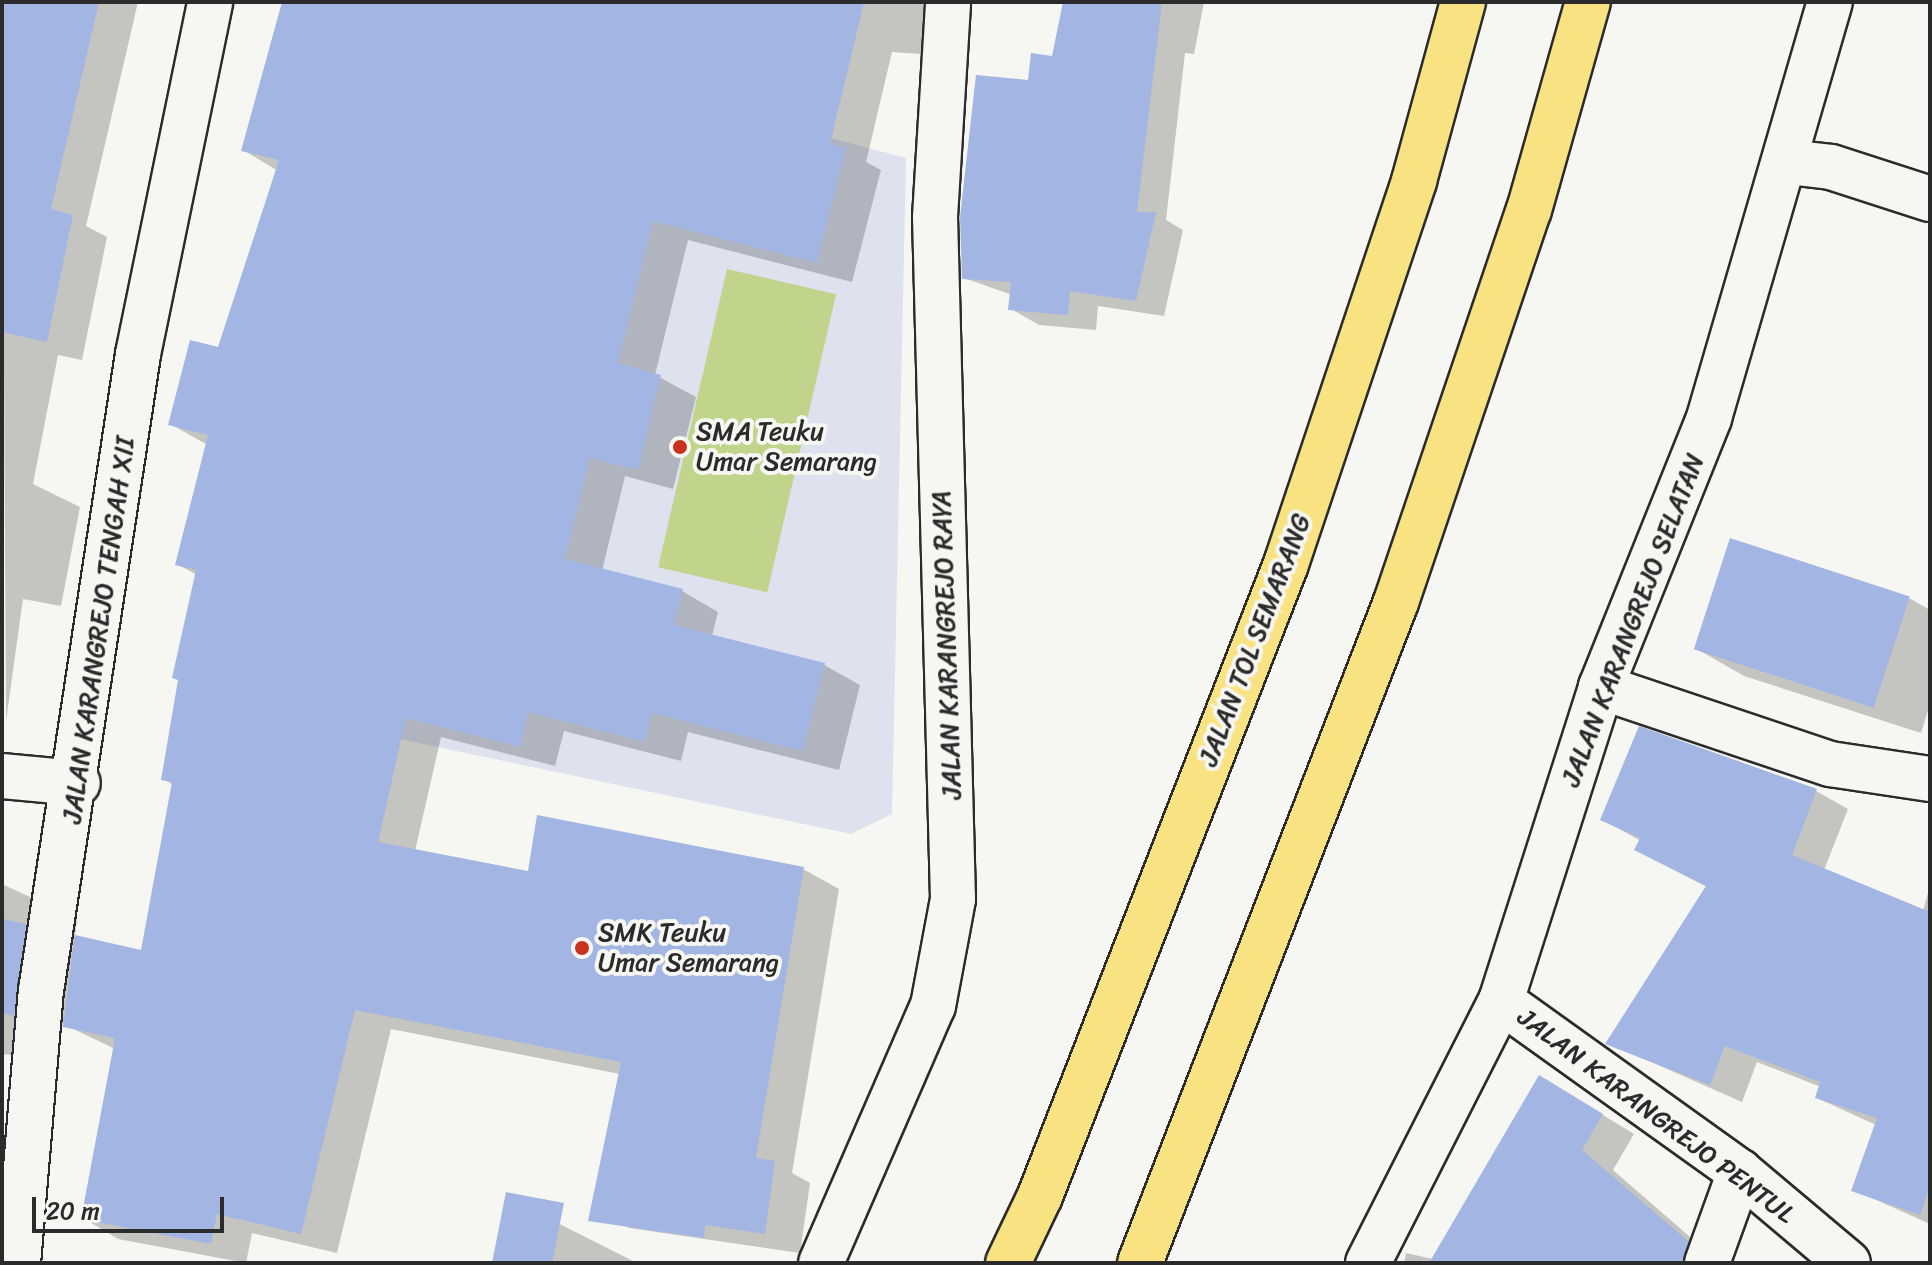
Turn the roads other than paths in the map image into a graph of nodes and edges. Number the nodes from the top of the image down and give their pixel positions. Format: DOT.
graph roads {
  1 [pos="210,2"];
  2 [pos="948,2"];
  3 [pos="1463,2"];
  4 [pos="1588,2"];
  5 [pos="1830,2"];
  6 [pos="1788,162"];
  7 [pos="1930,199"];
  8 [pos="1601,687"];
  9 [pos="2,776"];
  10 [pos="1930,779"];
  11 [pos="78,783"];
  12 [pos="1501,1001"];
  13 [pos="1740,1172"];
  14 [pos="18,1263"];
  15 [pos="821,1263"];
  16 [pos="1008,1263"];
  17 [pos="1140,1263"];
  18 [pos="1368,1263"];
  19 [pos="1707,1263"];
  20 [pos="1848,1263"];
  1 -- 11 [label="street, JALAN KARANGREJO TENGAH XII"];
  2 -- 15 [label="street, JALAN KARANGREJO RAYA"];
  3 -- 16 [label="highway, JALAN TOL SEMARANG"];
  4 -- 17 [label="highway"];
  5 -- 6 [label="street, JALAN KARANGREJO SELATAN"];
  6 -- 7 [label="street"];
  6 -- 8 [label="street, JALAN KARANGREJO SELATAN"];
  8 -- 10 [label="street"];
  8 -- 12 [label="street, JALAN KARANGREJO SELATAN"];
  9 -- 11 [label="street"];
  11 -- 14 [label="street, JALAN KARANGREJO TENGAH XII"];
  12 -- 13 [label="street, JALAN KARANGREJO PENTUL"];
  12 -- 18 [label="street, JALAN KARANGREJO SELATAN"];
  13 -- 19 [label="street"];
  13 -- 20 [label="street, JALAN KARANGREJO PENTUL"];
}
